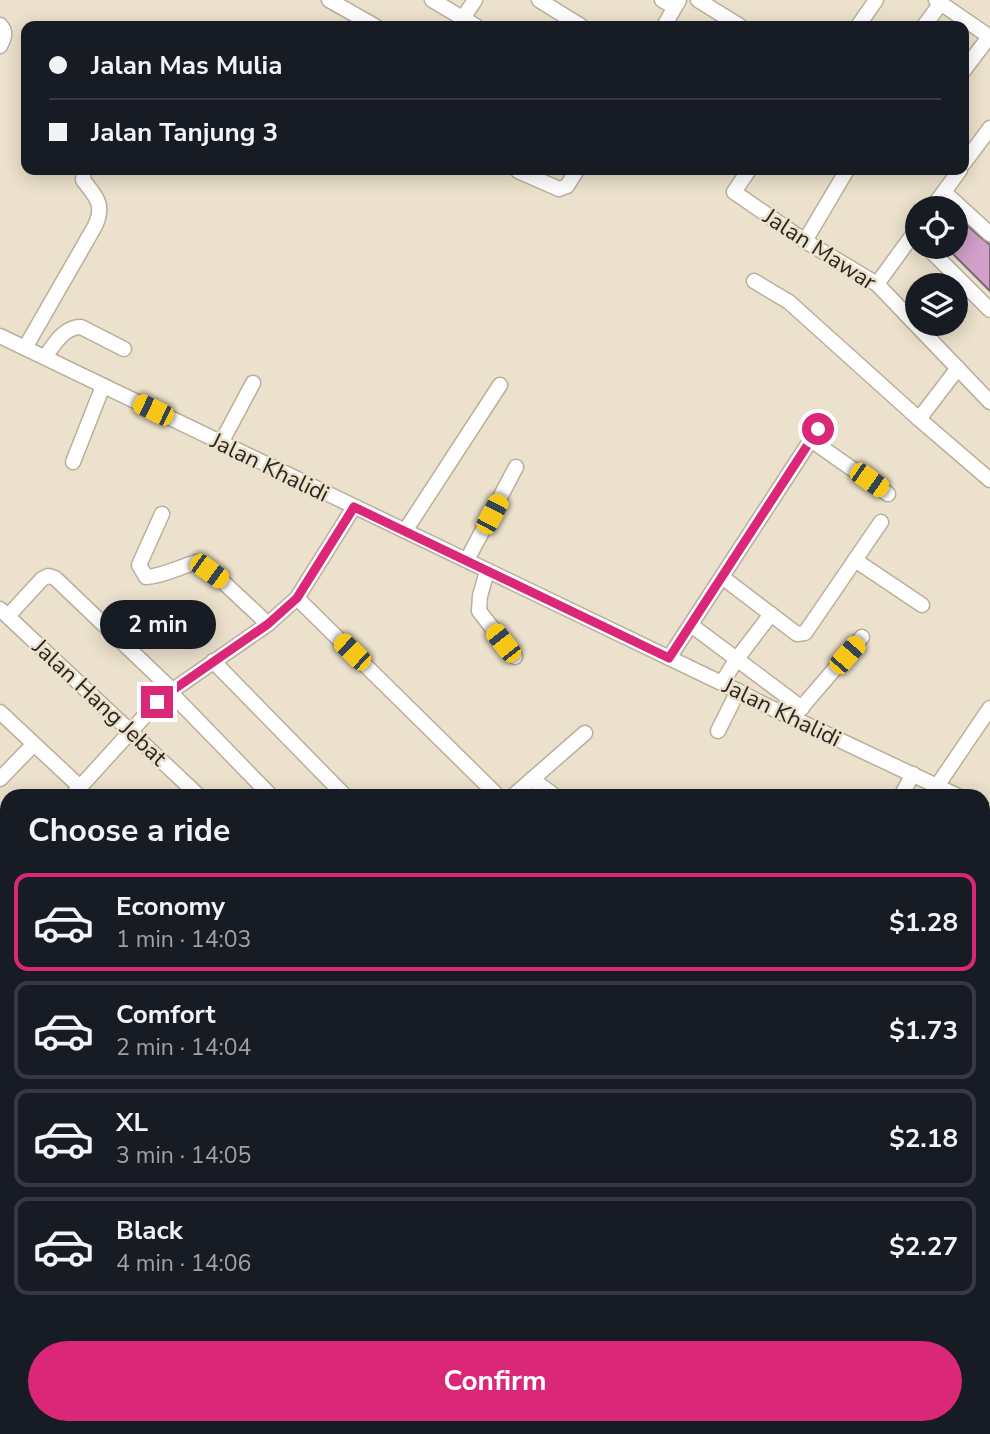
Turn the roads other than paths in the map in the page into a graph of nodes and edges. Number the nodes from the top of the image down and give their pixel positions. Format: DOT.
graph roads {
  1 [pos="329,0"];
  2 [pos="432,0"];
  3 [pos="475,0"];
  4 [pos="539,0"];
  5 [pos="568,0"];
  6 [pos="698,0"];
  7 [pos="876,0"];
  8 [pos="939,1"];
  9 [pos="672,3"];
  10 [pos="560,13"];
  11 [pos="366,21"];
  12 [pos="468,21"];
  13 [pos="470,21"];
  14 [pos="573,21"];
  15 [pos="666,21"];
  16 [pos="732,21"];
  17 [pos="861,21"];
  18 [pos="927,21"];
  19 [pos="967,21"];
  20 [pos="969,23"];
  21 [pos="0,25"];
  22 [pos="989,37"];
  23 [pos="0,46"];
  24 [pos="969,63"];
  25 [pos="990,128"];
  26 [pos="969,155"];
  27 [pos="84,175"];
  28 [pos="527,175"];
  29 [pos="574,175"];
  30 [pos="746,175"];
  31 [pos="844,175"];
  32 [pos="954,175"];
  33 [pos="944,192"];
  34 [pos="941,196"];
  35 [pos="990,234"];
  36 [pos="805,241"];
  37 [pos="905,247"];
  38 [pos="938,259"];
  39 [pos="754,281"];
  40 [pos="877,284"];
  41 [pos="990,310"];
  42 [pos="0,336"];
  43 [pos="25,348"];
  44 [pos="124,349"];
  45 [pos="45,358"];
  46 [pos="958,368"];
  47 [pos="253,383"];
  48 [pos="103,386"];
  49 [pos="500,386"];
  50 [pos="990,402"];
  51 [pos="919,419"];
  52 [pos="221,443"];
  53 [pos="73,462"];
  54 [pos="516,467"];
  55 [pos="990,480"];
  56 [pos="888,494"];
  57 [pos="354,507"];
  58 [pos="162,514"];
  59 [pos="881,522"];
  60 [pos="405,531"];
  61 [pos="467,560"];
  62 [pos="855,560"];
  63 [pos="487,570"];
  64 [pos="722,577"];
  65 [pos="297,598"];
  66 [pos="922,605"];
  67 [pos="4,612"];
  68 [pos="771,614"];
  69 [pos="268,624"];
  70 [pos="691,625"];
  71 [pos="863,637"];
  72 [pos="515,657"];
  73 [pos="669,658"];
  74 [pos="736,660"];
  75 [pos="213,661"];
  76 [pos="722,683"];
  77 [pos="775,689"];
  78 [pos="170,690"];
  79 [pos="738,691"];
  80 [pos="765,705"];
  81 [pos="990,708"];
  82 [pos="0,712"];
  83 [pos="797,713"];
  84 [pos="130,730"];
  85 [pos="718,731"];
  86 [pos="585,733"];
  87 [pos="33,744"];
  88 [pos="913,774"];
  89 [pos="0,779"];
  90 [pos="532,779"];
  91 [pos="937,786"];
  92 [pos="74,789"];
  93 [pos="78,789"];
  94 [pos="192,789"];
  95 [pos="264,789"];
  96 [pos="338,789"];
  97 [pos="491,789"];
  98 [pos="521,789"];
  99 [pos="546,789"];
  100 [pos="905,789"];
  101 [pos="943,789"];
  1 -- 11 [label="street"];
  2 -- 12 [label="street"];
  3 -- 13 [label="street"];
  4 -- 10 [label="street"];
  5 -- 10 [label="street"];
  6 -- 16 [label="street"];
  7 -- 17 [label="street"];
  8 -- 18 [label="street"];
  8 -- 19 [label="street"];
  9 -- 15 [label="street"];
  10 -- 14 [label="street"];
  20 -- 22 [label="street"];
  21 -- 23 [label="street"];
  22 -- 24 [label="street"];
  25 -- 26 [label="street"];
  27 -- 43 [label="street"];
  28 -- 29 [label="street"];
  30 -- 36 [label="street, Jalan Mawar"];
  31 -- 36 [label="street"];
  32 -- 33 [label="street"];
  33 -- 34 [label="street"];
  33 -- 35 [label="street"];
  36 -- 40 [label="street, Jalan Mawar"];
  37 -- 40 [label="street"];
  38 -- 41 [label="street"];
  39 -- 51 [label="street"];
  40 -- 46 [label="street, Jalan Mawar"];
  42 -- 43 [label="street, Jalan Khalidi"];
  43 -- 45 [label="street, Jalan Khalidi"];
  44 -- 45 [label="street"];
  45 -- 48 [label="street, Jalan Khalidi"];
  46 -- 50 [label="street, Jalan Mawar"];
  46 -- 51 [label="street"];
  47 -- 52 [label="street"];
  48 -- 52 [label="street, Jalan Khalidi"];
  48 -- 53 [label="street"];
  49 -- 60 [label="street"];
  51 -- 55 [label="street"];
  52 -- 57 [label="street, Jalan Khalidi"];
  54 -- 61 [label="street"];
  56 -- 64 [label="street"];
  57 -- 60 [label="street, Jalan Khalidi"];
  57 -- 65 [label="street"];
  58 -- 69 [label="street"];
  59 -- 62 [label="street"];
  60 -- 61 [label="street, Jalan Khalidi"];
  61 -- 63 [label="street, Jalan Khalidi"];
  62 -- 66 [label="street"];
  62 -- 68 [label="street"];
  63 -- 72 [label="street"];
  63 -- 73 [label="street, Jalan Khalidi"];
  64 -- 68 [label="street"];
  64 -- 70 [label="street"];
  65 -- 69 [label="street"];
  65 -- 97 [label="street"];
  67 -- 78 [label="street"];
  67 -- 84 [label="street, Jalan Hang Jebat"];
  68 -- 74 [label="street"];
  69 -- 75 [label="street"];
  70 -- 73 [label="street"];
  70 -- 74 [label="street"];
  71 -- 83 [label="street"];
  73 -- 76 [label="street, Jalan Khalidi"];
  74 -- 76 [label="street"];
  74 -- 77 [label="street"];
  75 -- 78 [label="street"];
  75 -- 96 [label="street"];
  76 -- 79 [label="street, Jalan Khalidi"];
  77 -- 80 [label="street"];
  77 -- 83 [label="street"];
  78 -- 84 [label="street"];
  78 -- 95 [label="street"];
  79 -- 80 [label="street, Jalan Khalidi"];
  79 -- 85 [label="street"];
  80 -- 83 [label="street, Jalan Khalidi"];
  81 -- 91 [label="street"];
  82 -- 87 [label="street"];
  83 -- 88 [label="street, Jalan Khalidi"];
  84 -- 93 [label="street"];
  84 -- 94 [label="street, Jalan Hang Jebat"];
  86 -- 90 [label="street"];
  87 -- 89 [label="street"];
  87 -- 92 [label="street"];
  88 -- 91 [label="street, Jalan Khalidi"];
  88 -- 100 [label="street"];
  90 -- 98 [label="street"];
  90 -- 99 [label="street"];
  91 -- 101 [label="street, Jalan Khalidi"];
}
